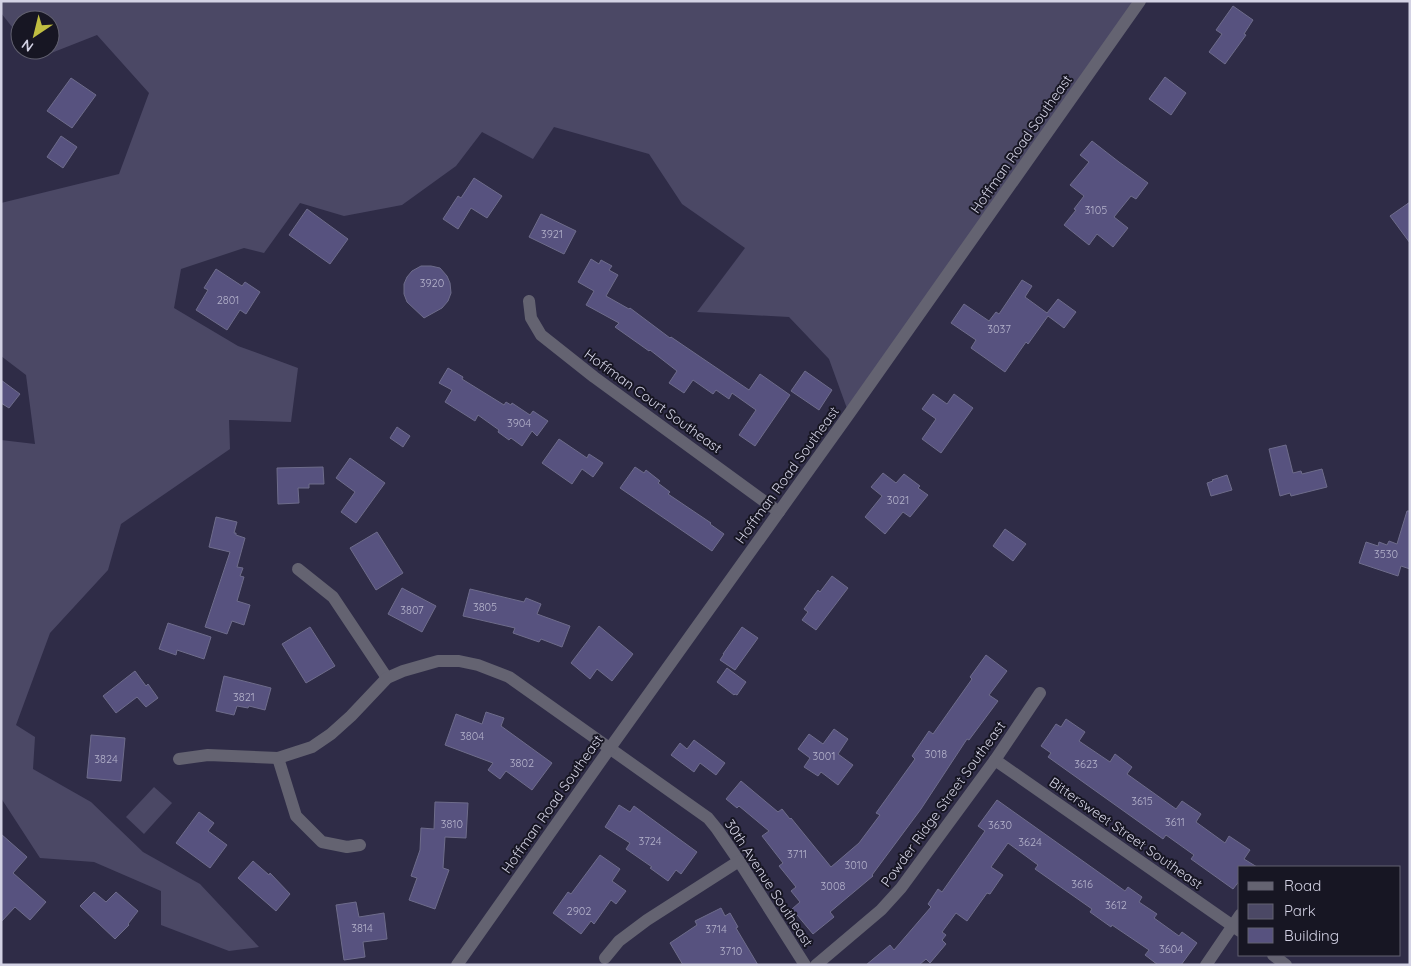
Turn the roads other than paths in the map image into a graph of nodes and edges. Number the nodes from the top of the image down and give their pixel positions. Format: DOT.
graph roads {
  1 [pos="1140,1"];
  2 [pos="529,301"];
  3 [pos="779,512"];
  4 [pos="298,569"];
  5 [pos="387,678"];
  6 [pos="1040,693"];
  7 [pos="610,748"];
  8 [pos="278,758"];
  9 [pos="179,759"];
  10 [pos="995,760"];
  11 [pos="360,845"];
  12 [pos="739,861"];
  13 [pos="1237,924"];
  14 [pos="1273,956"];
  15 [pos="605,958"];
  16 [pos="457,965"];
  17 [pos="805,965"];
  18 [pos="816,965"];
  19 [pos="1206,965"];
  20 [pos="1286,965"];
  1 -- 3 [label="street, Hoffman Road Southeast"];
  2 -- 3 [label="street, Hoffman Court Southeast"];
  3 -- 7 [label="street, Hoffman Road Southeast"];
  4 -- 5 [label="street"];
  5 -- 7 [label="street, 30th Avenue Southeast"];
  5 -- 8 [label="street"];
  6 -- 10 [label="street, Powder Ridge Street Southeast"];
  7 -- 12 [label="street, 30th Avenue Southeast"];
  7 -- 16 [label="street, Hoffman Road Southeast"];
  8 -- 9 [label="street"];
  8 -- 11 [label="street"];
  10 -- 13 [label="street, Bittersweet Street Southeast"];
  10 -- 18 [label="street, Powder Ridge Street Southeast"];
  12 -- 15 [label="street"];
  12 -- 17 [label="street, 30th Avenue Southeast"];
  13 -- 19 [label="street"];
  14 -- 20 [label="street"];
}
